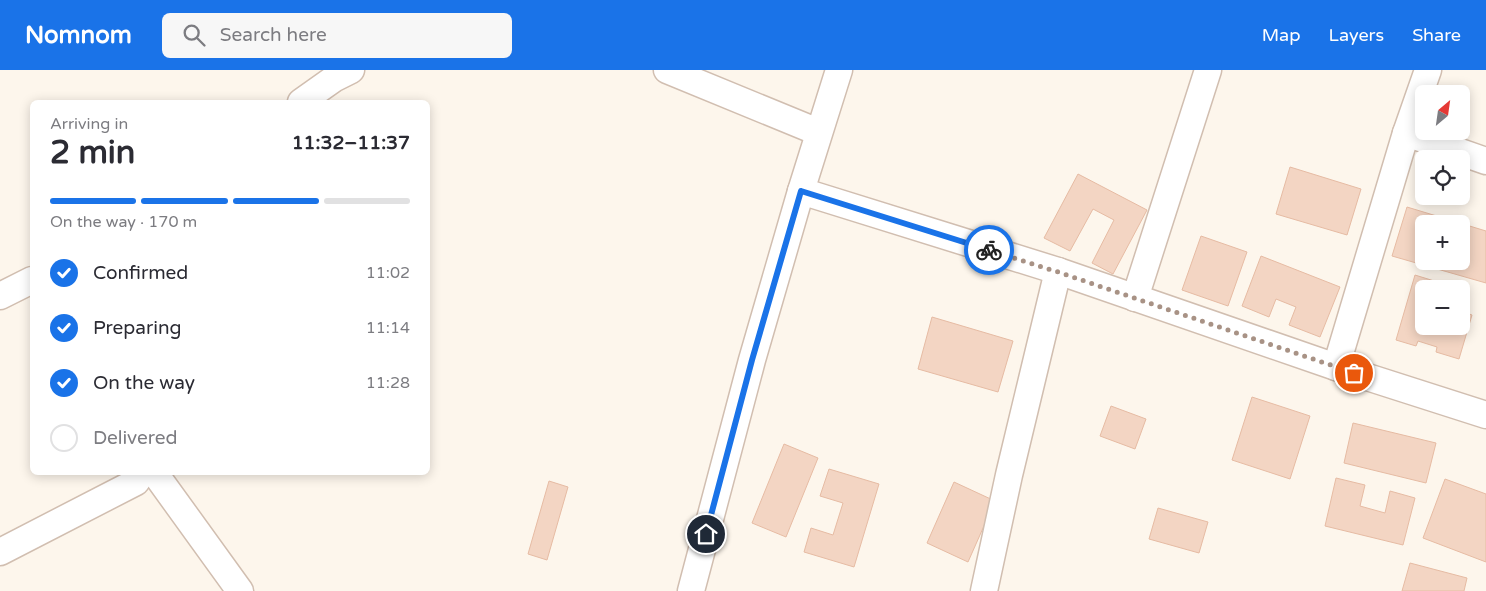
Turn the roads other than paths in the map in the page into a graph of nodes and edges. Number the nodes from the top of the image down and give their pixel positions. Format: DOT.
graph roads {
  1 [pos="351,70"];
  2 [pos="667,70"];
  3 [pos="839,70"];
  4 [pos="1208,70"];
  5 [pos="1428,70"];
  6 [pos="304,100"];
  7 [pos="818,132"];
  8 [pos="1406,133"];
  9 [pos="1486,161"];
  10 [pos="801,191"];
  11 [pos="1058,272"];
  12 [pos="30,281"];
  13 [pos="0,296"];
  14 [pos="1134,298"];
  15 [pos="1336,367"];
  16 [pos="1486,415"];
  17 [pos="141,475"];
  18 [pos="156,475"];
  19 [pos="0,552"];
  20 [pos="240,591"];
  21 [pos="691,591"];
  22 [pos="984,591"];
  1 -- 6 [label="street"];
  2 -- 7 [label="street"];
  3 -- 7 [label="street"];
  4 -- 14 [label="street"];
  5 -- 8 [label="street"];
  7 -- 10 [label="street"];
  8 -- 9 [label="street"];
  8 -- 15 [label="street"];
  10 -- 11 [label="street"];
  10 -- 21 [label="street"];
  11 -- 14 [label="street"];
  11 -- 22 [label="street"];
  12 -- 13 [label="street"];
  14 -- 15 [label="street"];
  15 -- 16 [label="street"];
  17 -- 19 [label="street"];
  18 -- 20 [label="street"];
}
